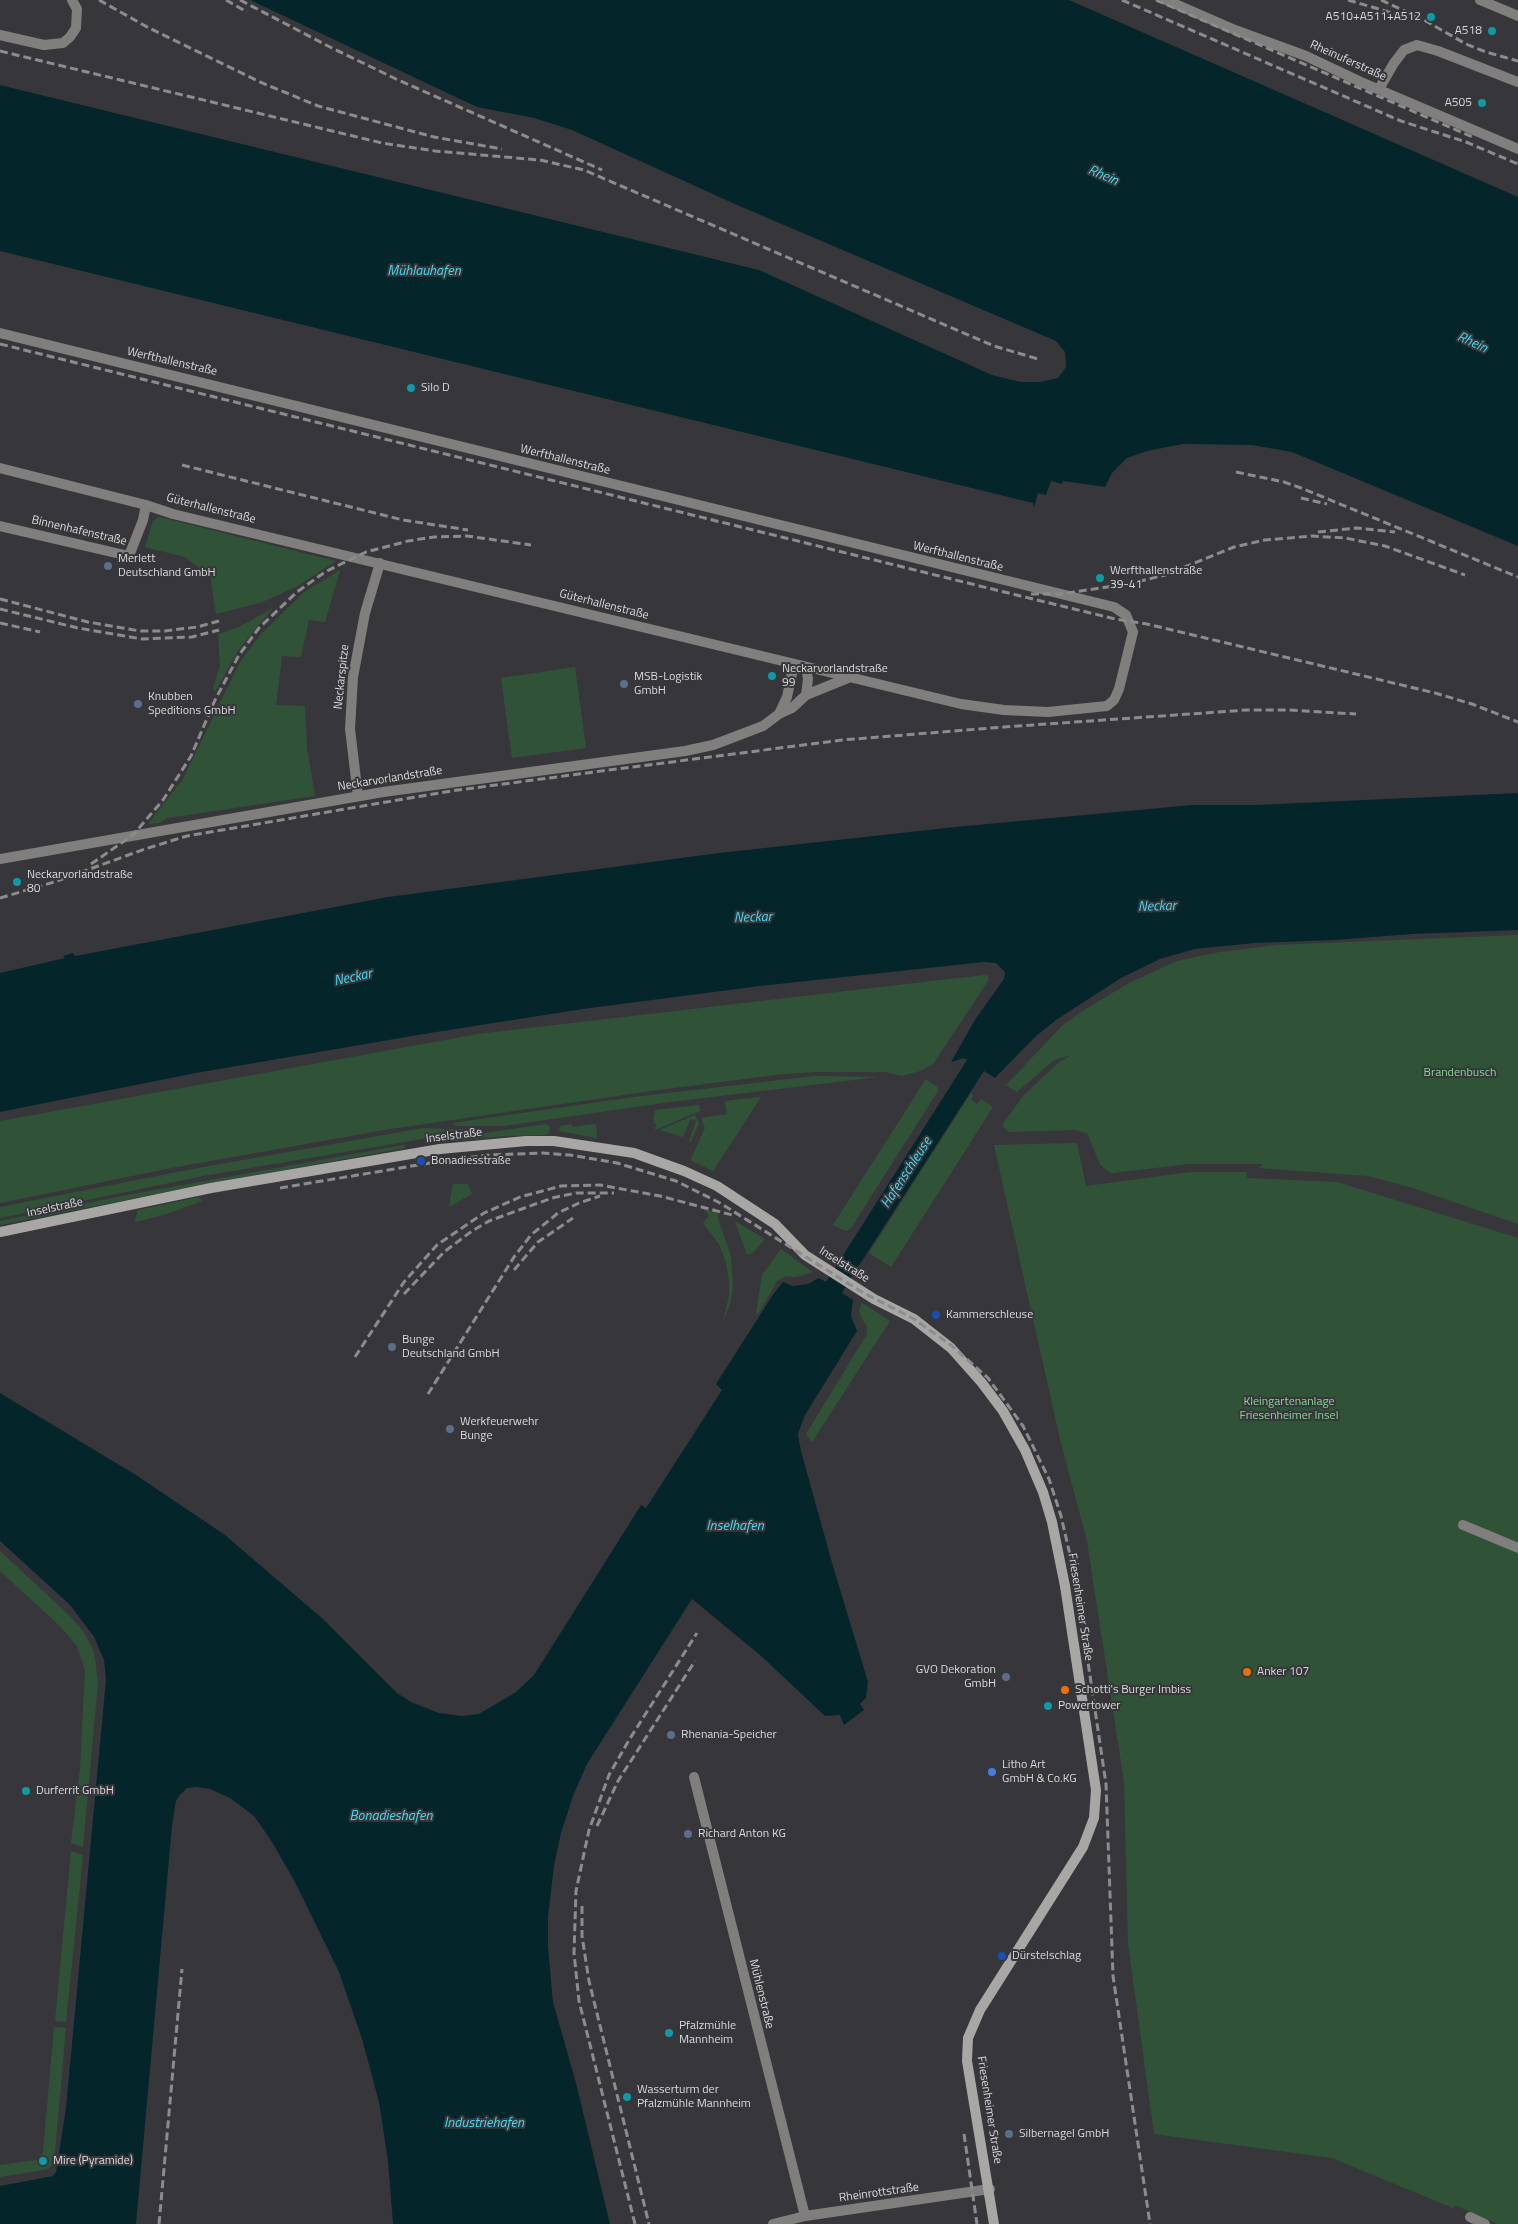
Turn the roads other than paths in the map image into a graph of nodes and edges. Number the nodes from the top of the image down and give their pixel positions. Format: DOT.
graph roads {
  1 [pos="1166,0"];
  2 [pos="1480,0"];
  3 [pos="73,1"];
  4 [pos="1518,16"];
  5 [pos="0,35"];
  6 [pos="1518,82"];
  7 [pos="1380,89"];
  8 [pos="1518,150"];
  9 [pos="0,333"];
  10 [pos="0,468"];
  11 [pos="146,505"];
  12 [pos="0,526"];
  13 [pos="380,563"];
  14 [pos="1123,612"];
  15 [pos="794,664"];
  16 [pos="806,668"];
  17 [pos="848,678"];
  18 [pos="806,695"];
  19 [pos="779,714"];
  20 [pos="358,796"];
  21 [pos="0,851"];
  22 [pos="12,856"];
  23 [pos="0,859"];
  24 [pos="0,1232"];
  25 [pos="874,1299"];
  26 [pos="1463,1525"];
  27 [pos="1518,1548"];
  28 [pos="694,1777"];
  29 [pos="990,2189"];
  30 [pos="804,2216"];
  31 [pos="1470,2217"];
  32 [pos="773,2224"];
  33 [pos="994,2224"];
  34 [pos="1485,2224"];
  1 -- 7 [label="street, Rheinuferstraße"];
  2 -- 4 [label="street"];
  3 -- 5 [label="street"];
  6 -- 7 [label="street"];
  7 -- 8 [label="street, Rheinuferstraße"];
  9 -- 14 [label="street, Werfthallenstraße"];
  10 -- 11 [label="street, Güterhallenstraße"];
  11 -- 12 [label="street, Binnenhafenstraße"];
  11 -- 13 [label="street, Güterhallenstraße"];
  13 -- 15 [label="street, Güterhallenstraße"];
  13 -- 20 [label="street, Neckarspitze"];
  14 -- 17 [label="street, Güterhallenstraße"];
  15 -- 16 [label="street, Güterhallenstraße"];
  15 -- 19 [label="street"];
  16 -- 17 [label="street, Güterhallenstraße"];
  16 -- 18 [label="street"];
  17 -- 18 [label="street, Neckarvorlandstraße"];
  18 -- 19 [label="street, Neckarvorlandstraße"];
  19 -- 20 [label="street, Neckarvorlandstraße"];
  20 -- 22 [label="street, Neckarvorlandstraße"];
  21 -- 22 [label="street"];
  22 -- 23 [label="street, Neckarvorlandstraße"];
  24 -- 25 [label="street, Inselstraße"];
  25 -- 29 [label="street, Friesenheimer Straße"];
  26 -- 27 [label="street"];
  28 -- 30 [label="street, Mühlenstraße"];
  29 -- 30 [label="street, Rheinrottstraße"];
  29 -- 33 [label="street, Friesenheimer Straße"];
  30 -- 32 [label="street, Rheinrottstraße"];
  31 -- 34 [label="street"];
}
